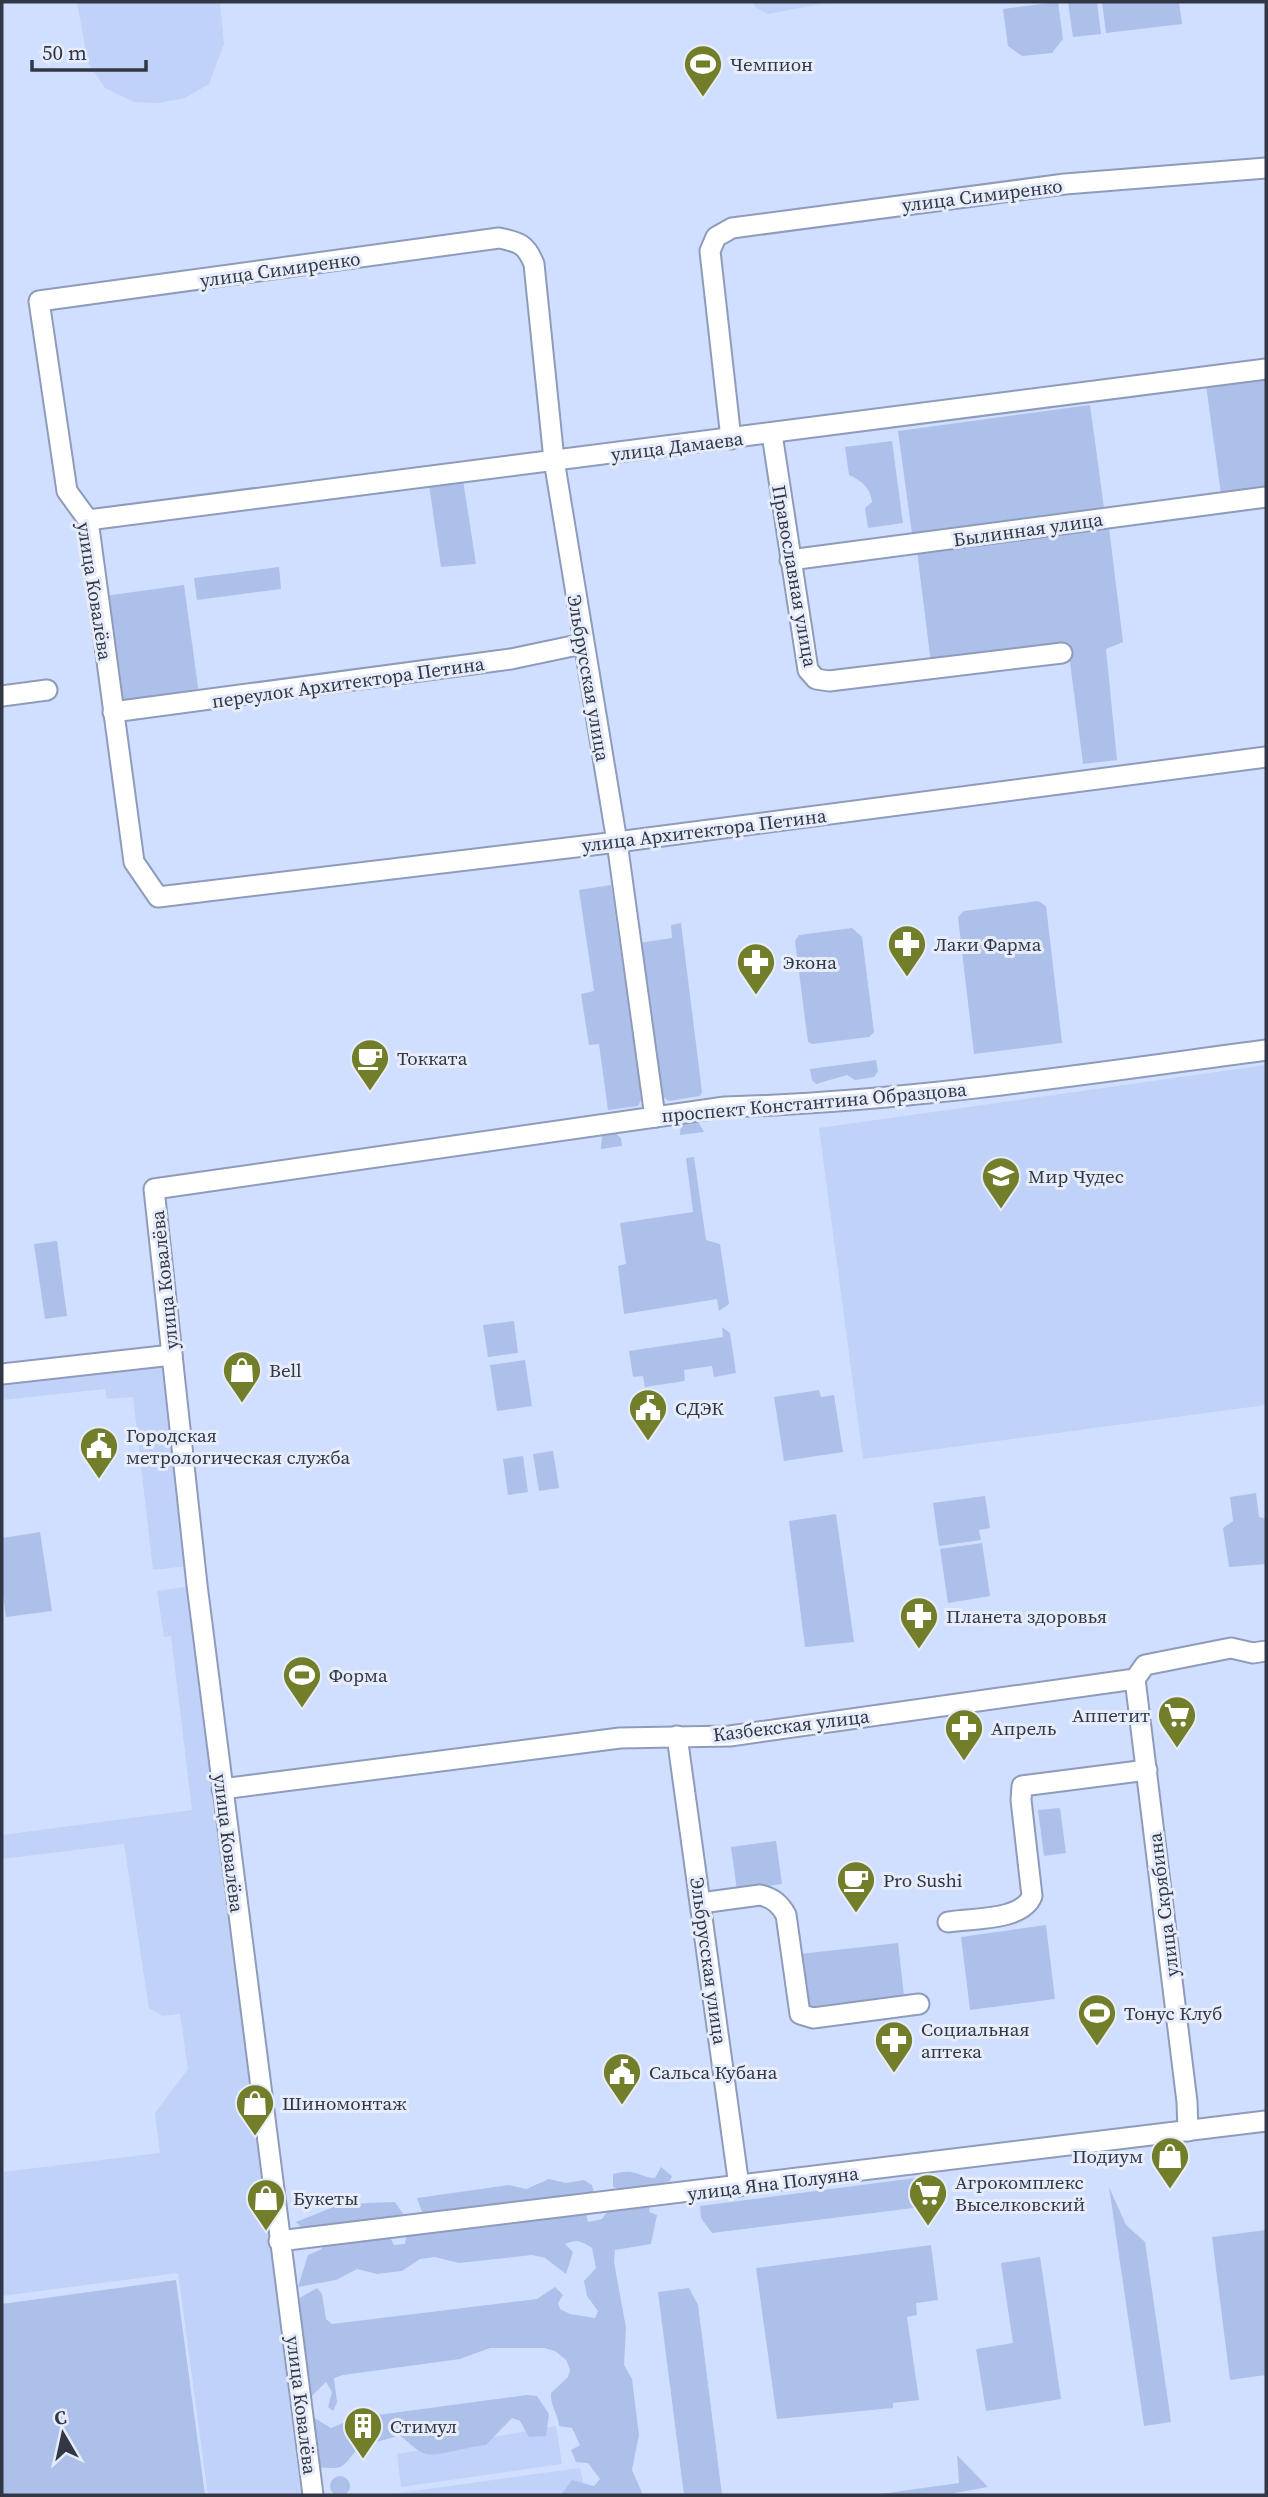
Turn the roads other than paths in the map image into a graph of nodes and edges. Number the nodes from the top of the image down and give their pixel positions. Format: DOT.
graph roads {
  1 [pos="1266,168"];
  2 [pos="521,242"];
  3 [pos="39,301"];
  4 [pos="1266,369"];
  5 [pos="772,434"];
  6 [pos="731,439"];
  7 [pos="554,460"];
  8 [pos="1266,497"];
  9 [pos="88,520"];
  10 [pos="790,560"];
  11 [pos="582,645"];
  12 [pos="1062,653"];
  13 [pos="47,690"];
  14 [pos="2,696"];
  15 [pos="113,712"];
  16 [pos="1266,757"];
  17 [pos="617,842"];
  18 [pos="149,883"];
  19 [pos="1266,1050"];
  20 [pos="655,1117"];
  21 [pos="154,1189"];
  22 [pos="172,1355"];
  23 [pos="2,1374"];
  24 [pos="1266,1651"];
  25 [pos="1135,1679"];
  26 [pos="677,1736"];
  27 [pos="1147,1770"];
  28 [pos="222,1790"];
  29 [pos="701,1903"];
  30 [pos="948,1922"];
  31 [pos="919,2004"];
  32 [pos="1266,2121"];
  33 [pos="1188,2131"];
  34 [pos="739,2186"];
  35 [pos="279,2241"];
  36 [pos="313,2495"];
  1 -- 6 [label="street, улица Симиренко"];
  2 -- 3 [label="street, улица Симиренко"];
  2 -- 7 [label="street, Эльбрусская улица"];
  3 -- 9 [label="street, улица Ковалёва"];
  4 -- 5 [label="street, улица Дамаева"];
  5 -- 6 [label="street, улица Дамаева"];
  5 -- 10 [label="street, Православная улица"];
  6 -- 7 [label="street, улица Дамаева"];
  7 -- 9 [label="street, улица Дамаева"];
  7 -- 11 [label="street, Эльбрусская улица"];
  8 -- 10 [label="street, Былинная улица"];
  9 -- 15 [label="street, улица Ковалёва"];
  10 -- 12 [label="street, Православная улица"];
  11 -- 15 [label="street, переулок Архитектора Петина"];
  11 -- 17 [label="street, Эльбрусская улица"];
  13 -- 14 [label="street"];
  15 -- 18 [label="street, улица Ковалёва"];
  16 -- 17 [label="street, улица Архитектора Петина"];
  17 -- 18 [label="street, улица Архитектора Петина"];
  17 -- 20 [label="street, Эльбрусская улица"];
  19 -- 20 [label="street, проспект Константина Образцова"];
  20 -- 21 [label="street, проспект Константина Образцова"];
  21 -- 22 [label="street, улица Ковалёва"];
  22 -- 23 [label="street"];
  22 -- 28 [label="street, улица Ковалёва"];
  24 -- 25 [label="street, Казбекская улица"];
  25 -- 26 [label="street, Казбекская улица"];
  25 -- 27 [label="street, улица Скрябина"];
  26 -- 28 [label="street, Казбекская улица"];
  26 -- 29 [label="street, Эльбрусская улица"];
  27 -- 30 [label="street"];
  27 -- 33 [label="street, улица Скрябина"];
  28 -- 35 [label="street, улица Ковалёва"];
  29 -- 31 [label="street"];
  29 -- 34 [label="street, Эльбрусская улица"];
  32 -- 33 [label="street, улица Яна Полуяна"];
  33 -- 34 [label="street, улица Яна Полуяна"];
  34 -- 35 [label="street, улица Яна Полуяна"];
  35 -- 36 [label="street, улица Ковалёва"];
}
